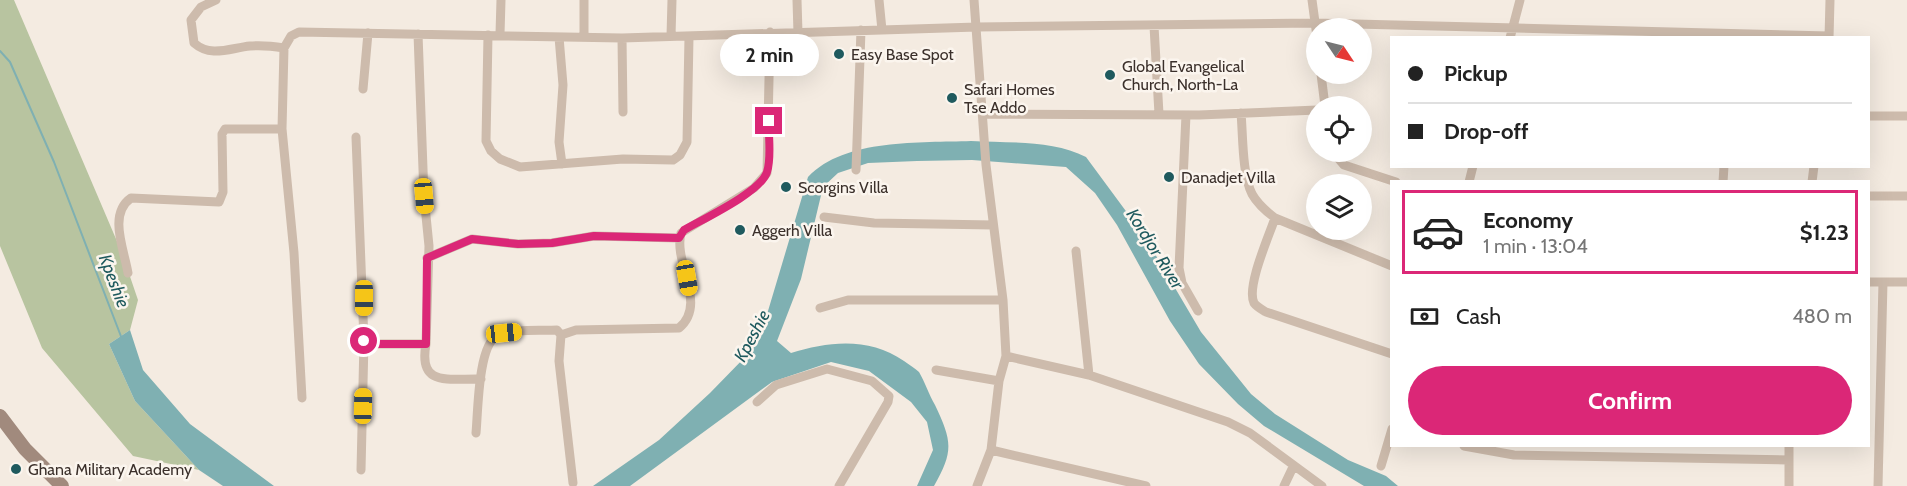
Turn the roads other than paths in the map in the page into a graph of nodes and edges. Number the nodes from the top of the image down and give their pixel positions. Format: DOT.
graph roads {
  1 [pos="216,0"];
  2 [pos="501,0"];
  3 [pos="584,0"];
  4 [pos="672,0"];
  5 [pos="797,0"];
  6 [pos="879,0"];
  7 [pos="974,0"];
  8 [pos="1312,0"];
  9 [pos="1520,0"];
  10 [pos="1830,0"];
  11 [pos="1314,18"];
  12 [pos="1306,23"];
  13 [pos="1154,26"];
  14 [pos="1372,26"];
  15 [pos="977,27"];
  16 [pos="1406,27"];
  17 [pos="861,30"];
  18 [pos="882,30"];
  19 [pos="770,32"];
  20 [pos="368,33"];
  21 [pos="798,33"];
  22 [pos="1511,33"];
  23 [pos="418,34"];
  24 [pos="500,34"];
  25 [pos="488,35"];
  26 [pos="1677,35"];
  27 [pos="1734,35"];
  28 [pos="671,36"];
  29 [pos="1406,36"];
  30 [pos="1782,36"];
  31 [pos="1829,36"];
  32 [pos="559,37"];
  33 [pos="584,37"];
  34 [pos="689,37"];
  35 [pos="622,38"];
  36 [pos="284,48"];
  37 [pos="363,89"];
  38 [pos="1306,110"];
  39 [pos="622,111"];
  40 [pos="1241,113"];
  41 [pos="983,114"];
  42 [pos="1159,114"];
  43 [pos="1186,115"];
  44 [pos="1870,116"];
  45 [pos="1907,116"];
  46 [pos="282,129"];
  47 [pos="356,137"];
  48 [pos="1340,162"];
  49 [pos="562,164"];
  50 [pos="856,170"];
  51 [pos="1390,180"];
  52 [pos="1870,196"];
  53 [pos="1907,196"];
  54 [pos="824,217"];
  55 [pos="1275,218"];
  56 [pos="993,225"];
  57 [pos="679,238"];
  58 [pos="1077,251"];
  59 [pos="427,258"];
  60 [pos="1390,265"];
  61 [pos="129,273"];
  62 [pos="1870,282"];
  63 [pos="1883,282"];
  64 [pos="1907,282"];
  65 [pos="1003,300"];
  66 [pos="820,308"];
  67 [pos="1198,311"];
  68 [pos="561,335"];
  69 [pos="364,341"];
  70 [pos="426,344"];
  71 [pos="1390,353"];
  72 [pos="1006,356"];
  73 [pos="936,370"];
  74 [pos="1089,375"];
  75 [pos="481,379"];
  76 [pos="999,381"];
  77 [pos="302,398"];
  78 [pos="757,402"];
  79 [pos="0,416"];
  80 [pos="476,433"];
  81 [pos="1390,436"];
  82 [pos="1470,447"];
  83 [pos="1789,447"];
  84 [pos="990,450"];
  85 [pos="1788,460"];
  86 [pos="1381,466"];
  87 [pos="1293,467"];
  88 [pos="361,470"];
  89 [pos="573,483"];
  90 [pos="62,486"];
  91 [pos="838,486"];
  92 [pos="977,486"];
  93 [pos="1146,486"];
  94 [pos="1284,486"];
  95 [pos="1322,486"];
  96 [pos="1790,486"];
  97 [pos="1878,486"];
  1 -- 36 [label="street"];
  2 -- 24 [label="street"];
  3 -- 33 [label="street"];
  4 -- 28 [label="street"];
  5 -- 21 [label="street"];
  6 -- 18 [label="street"];
  7 -- 15 [label="street"];
  8 -- 11 [label="street"];
  9 -- 22 [label="street"];
  10 -- 31 [label="street"];
  12 -- 13 [label="street"];
  13 -- 15 [label="street"];
  13 -- 42 [label="street"];
  14 -- 16 [label="street"];
  15 -- 18 [label="street"];
  15 -- 41 [label="street"];
  16 -- 22 [label="street"];
  16 -- 29 [label="street"];
  17 -- 18 [label="street"];
  17 -- 21 [label="street"];
  17 -- 50 [label="street"];
  19 -- 21 [label="street"];
  19 -- 34 [label="street"];
  19 -- 57 [label="street"];
  20 -- 23 [label="street"];
  20 -- 36 [label="street"];
  20 -- 37 [label="street"];
  22 -- 26 [label="street"];
  23 -- 25 [label="street"];
  23 -- 59 [label="street"];
  24 -- 25 [label="street"];
  24 -- 32 [label="street"];
  25 -- 49 [label="street"];
  26 -- 27 [label="street"];
  27 -- 30 [label="street"];
  28 -- 34 [label="street"];
  28 -- 35 [label="street"];
  32 -- 33 [label="street"];
  32 -- 49 [label="street"];
  33 -- 35 [label="street"];
  34 -- 49 [label="street"];
  35 -- 39 [label="street"];
  36 -- 46 [label="street"];
  38 -- 40 [label="street"];
  40 -- 43 [label="street"];
  40 -- 55 [label="street"];
  41 -- 42 [label="street"];
  41 -- 56 [label="street"];
  42 -- 43 [label="street"];
  43 -- 67 [label="street"];
  44 -- 45 [label="street"];
  46 -- 61 [label="street"];
  46 -- 77 [label="street"];
  47 -- 69 [label="street"];
  48 -- 51 [label="street"];
  52 -- 53 [label="street"];
  54 -- 56 [label="street"];
  55 -- 60 [label="street"];
  55 -- 71 [label="street"];
  56 -- 65 [label="street"];
  57 -- 59 [label="street"];
  57 -- 68 [label="street"];
  58 -- 74 [label="street"];
  59 -- 70 [label="street"];
  62 -- 63 [label="street"];
  63 -- 64 [label="street"];
  63 -- 97 [label="street"];
  65 -- 66 [label="street"];
  65 -- 72 [label="street"];
  68 -- 75 [label="street"];
  68 -- 89 [label="street"];
  69 -- 70 [label="street"];
  69 -- 88 [label="street"];
  70 -- 75 [label="street"];
  72 -- 74 [label="street"];
  72 -- 76 [label="street"];
  73 -- 76 [label="street"];
  74 -- 87 [label="street"];
  75 -- 80 [label="street"];
  76 -- 84 [label="street"];
  78 -- 91 [label="street"];
  79 -- 90 [label="main road"];
  81 -- 86 [label="street"];
  82 -- 85 [label="street"];
  83 -- 85 [label="street"];
  84 -- 92 [label="street"];
  84 -- 93 [label="street"];
  85 -- 96 [label="street"];
  87 -- 94 [label="street"];
  87 -- 95 [label="street"];
}
